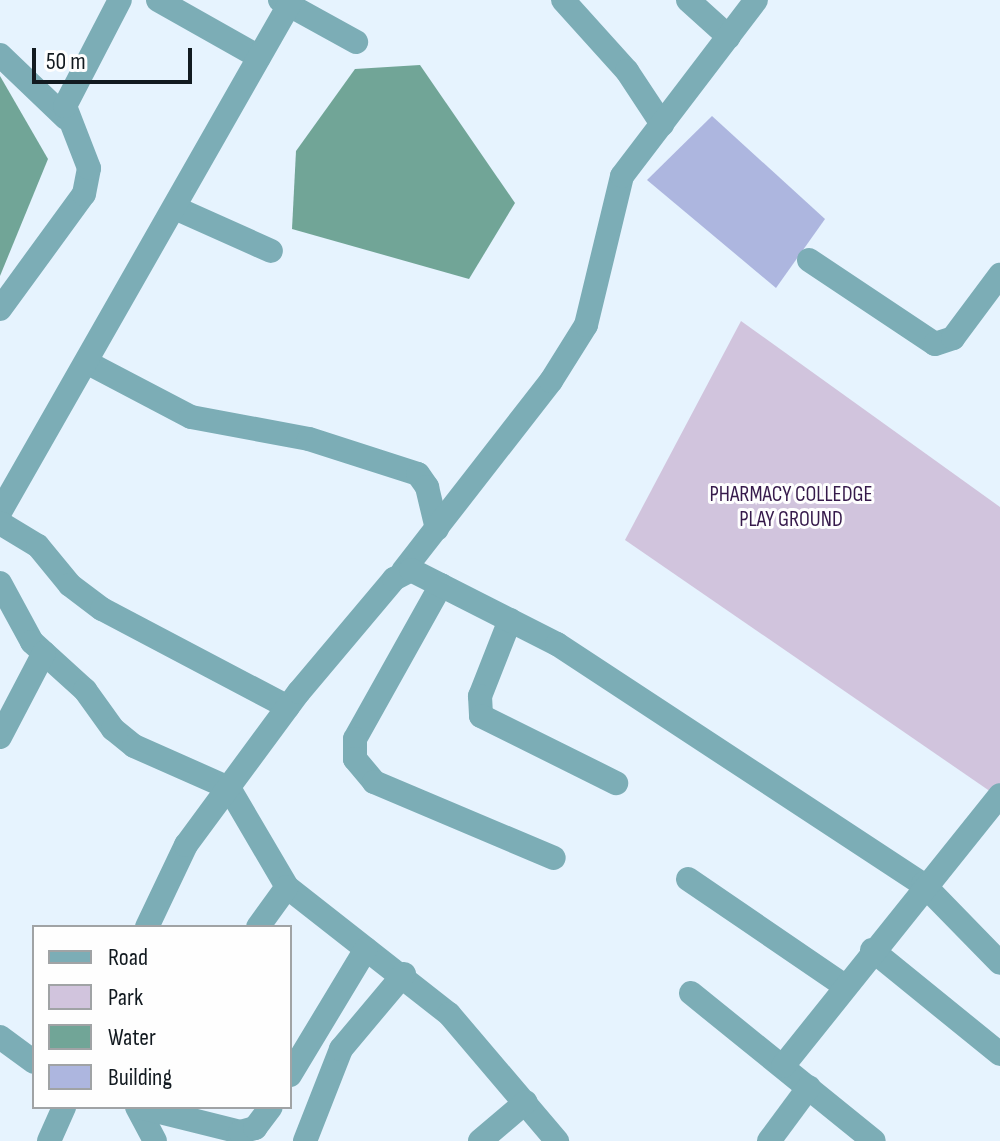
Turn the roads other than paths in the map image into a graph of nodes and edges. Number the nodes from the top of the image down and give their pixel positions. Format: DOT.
graph roads {
  1 [pos="120,0"];
  2 [pos="158,0"];
  3 [pos="563,0"];
  4 [pos="688,0"];
  5 [pos="756,0"];
  6 [pos="285,2"];
  7 [pos="729,37"];
  8 [pos="356,42"];
  9 [pos="0,55"];
  10 [pos="259,57"];
  11 [pos="66,118"];
  12 [pos="662,124"];
  13 [pos="175,208"];
  14 [pos="271,251"];
  15 [pos="809,260"];
  16 [pos="1000,275"];
  17 [pos="0,309"];
  18 [pos="88,363"];
  19 [pos="0,512"];
  20 [pos="0,523"];
  21 [pos="437,529"];
  22 [pos="403,571"];
  23 [pos="0,583"];
  24 [pos="441,585"];
  25 [pos="510,620"];
  26 [pos="44,653"];
  27 [pos="288,707"];
  28 [pos="0,737"];
  29 [pos="616,783"];
  30 [pos="229,788"];
  31 [pos="1000,795"];
  32 [pos="554,858"];
  33 [pos="688,879"];
  34 [pos="923,884"];
  35 [pos="287,887"];
  36 [pos="148,925"];
  37 [pos="259,925"];
  38 [pos="366,949"];
  39 [pos="872,950"];
  40 [pos="1000,963"];
  41 [pos="404,974"];
  42 [pos="845,986"];
  43 [pos="691,993"];
  44 [pos="0,1037"];
  45 [pos="1000,1054"];
  46 [pos="32,1061"];
  47 [pos="783,1066"];
  48 [pos="292,1072"];
  49 [pos="809,1087"];
  50 [pos="526,1102"];
  51 [pos="63,1109"];
  52 [pos="139,1109"];
  53 [pos="146,1109"];
  54 [pos="269,1109"];
  55 [pos="482,1140"];
  56 [pos="49,1141"];
  57 [pos="155,1141"];
  58 [pos="305,1141"];
  59 [pos="557,1141"];
  60 [pos="769,1141"];
  61 [pos="874,1141"];
  1 -- 11 [label="street"];
  2 -- 10 [label="street"];
  3 -- 12 [label="street"];
  4 -- 7 [label="street"];
  5 -- 7 [label="street"];
  6 -- 8 [label="street"];
  6 -- 10 [label="street"];
  7 -- 12 [label="street"];
  9 -- 11 [label="street"];
  10 -- 13 [label="street"];
  11 -- 17 [label="street"];
  12 -- 21 [label="street"];
  13 -- 14 [label="street"];
  13 -- 18 [label="street"];
  15 -- 16 [label="street"];
  18 -- 19 [label="street"];
  18 -- 21 [label="street"];
  20 -- 27 [label="street"];
  21 -- 22 [label="street"];
  22 -- 24 [label="street"];
  22 -- 27 [label="street"];
  23 -- 26 [label="street"];
  24 -- 25 [label="street"];
  24 -- 32 [label="street"];
  25 -- 29 [label="street"];
  25 -- 34 [label="street"];
  26 -- 28 [label="street"];
  26 -- 30 [label="street"];
  27 -- 30 [label="street"];
  30 -- 35 [label="street"];
  30 -- 36 [label="street"];
  31 -- 34 [label="street"];
  33 -- 42 [label="street"];
  34 -- 39 [label="street"];
  34 -- 40 [label="street"];
  35 -- 37 [label="street"];
  35 -- 38 [label="street"];
  38 -- 41 [label="street"];
  38 -- 48 [label="street"];
  39 -- 42 [label="street"];
  39 -- 45 [label="street"];
  41 -- 50 [label="street"];
  41 -- 58 [label="street"];
  42 -- 47 [label="street"];
  43 -- 47 [label="street"];
  44 -- 46 [label="street"];
  47 -- 49 [label="street"];
  49 -- 60 [label="street"];
  49 -- 61 [label="street"];
  50 -- 55 [label="street"];
  50 -- 59 [label="street"];
  51 -- 56 [label="street"];
  52 -- 57 [label="street"];
  53 -- 54 [label="street"];
}
